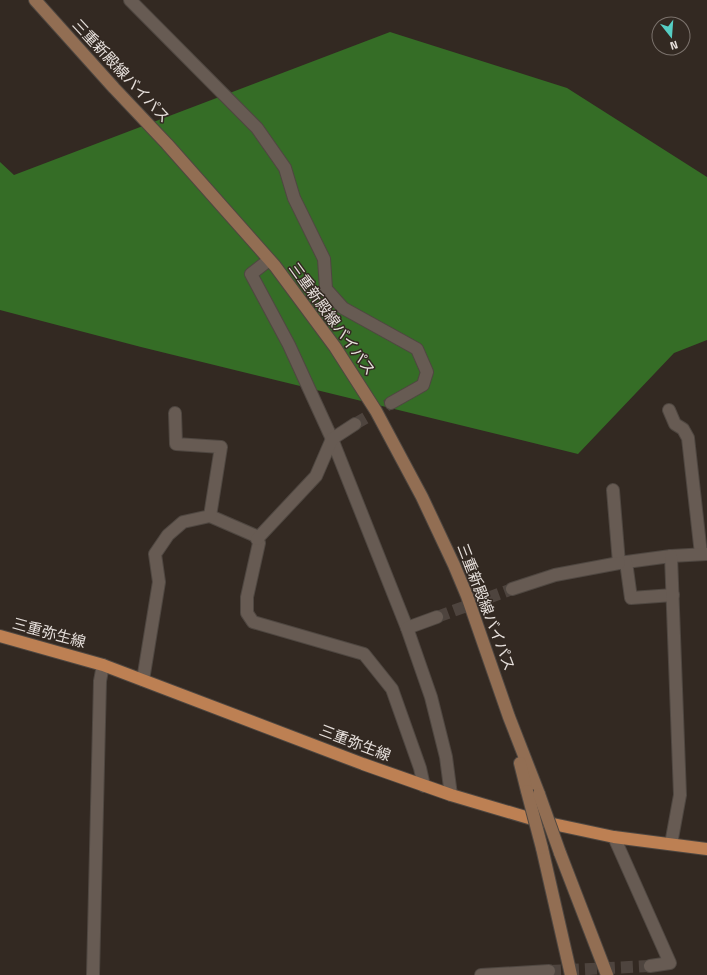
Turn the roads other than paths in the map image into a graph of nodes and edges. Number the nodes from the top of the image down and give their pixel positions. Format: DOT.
graph roads {
  1 [pos="35,0"];
  2 [pos="130,0"];
  3 [pos="269,260"];
  4 [pos="391,403"];
  5 [pos="669,410"];
  6 [pos="175,413"];
  7 [pos="355,424"];
  8 [pos="332,439"];
  9 [pos="613,490"];
  10 [pos="210,516"];
  11 [pos="258,539"];
  12 [pos="704,554"];
  13 [pos="672,556"];
  14 [pos="623,562"];
  15 [pos="512,589"];
  16 [pos="673,595"];
  17 [pos="437,617"];
  18 [pos="407,628"];
  19 [pos="0,636"];
  20 [pos="103,665"];
  21 [pos="143,680"];
  22 [pos="509,717"];
  23 [pos="424,786"];
  24 [pos="451,795"];
  25 [pos="614,837"];
  26 [pos="671,844"];
  27 [pos="706,846"];
  28 [pos="650,966"];
  29 [pos="549,971"];
  30 [pos="93,975"];
  31 [pos="481,975"];
  32 [pos="571,975"];
  33 [pos="607,975"];
  1 -- 3 [label="main road, 三重新殿線バイパス"];
  2 -- 4 [label="street"];
  3 -- 8 [label="street"];
  3 -- 22 [label="main road, 三重新殿線バイパス"];
  5 -- 12 [label="street"];
  6 -- 10 [label="street"];
  7 -- 8 [label="street"];
  8 -- 11 [label="street"];
  8 -- 18 [label="street"];
  9 -- 14 [label="street"];
  10 -- 11 [label="street"];
  10 -- 21 [label="street"];
  11 -- 23 [label="street"];
  12 -- 13 [label="street"];
  13 -- 14 [label="street"];
  13 -- 16 [label="street"];
  14 -- 15 [label="street"];
  14 -- 16 [label="street"];
  16 -- 26 [label="street"];
  17 -- 18 [label="street"];
  18 -- 24 [label="street"];
  19 -- 20 [label="main road, 三重弥生線"];
  20 -- 21 [label="main road, 三重弥生線"];
  20 -- 30 [label="street"];
  21 -- 23 [label="main road, 三重弥生線"];
  22 -- 32 [label="main road, 三重新殿線バイパス, bridge"];
  22 -- 33 [label="main road, 三重新殿線バイパス, bridge"];
  23 -- 24 [label="main road, 三重弥生線"];
  24 -- 25 [label="main road, 三重弥生線"];
  25 -- 26 [label="main road, 三重弥生線"];
  25 -- 28 [label="street"];
  26 -- 27 [label="main road, 三重弥生線"];
  29 -- 31 [label="street"];
}
